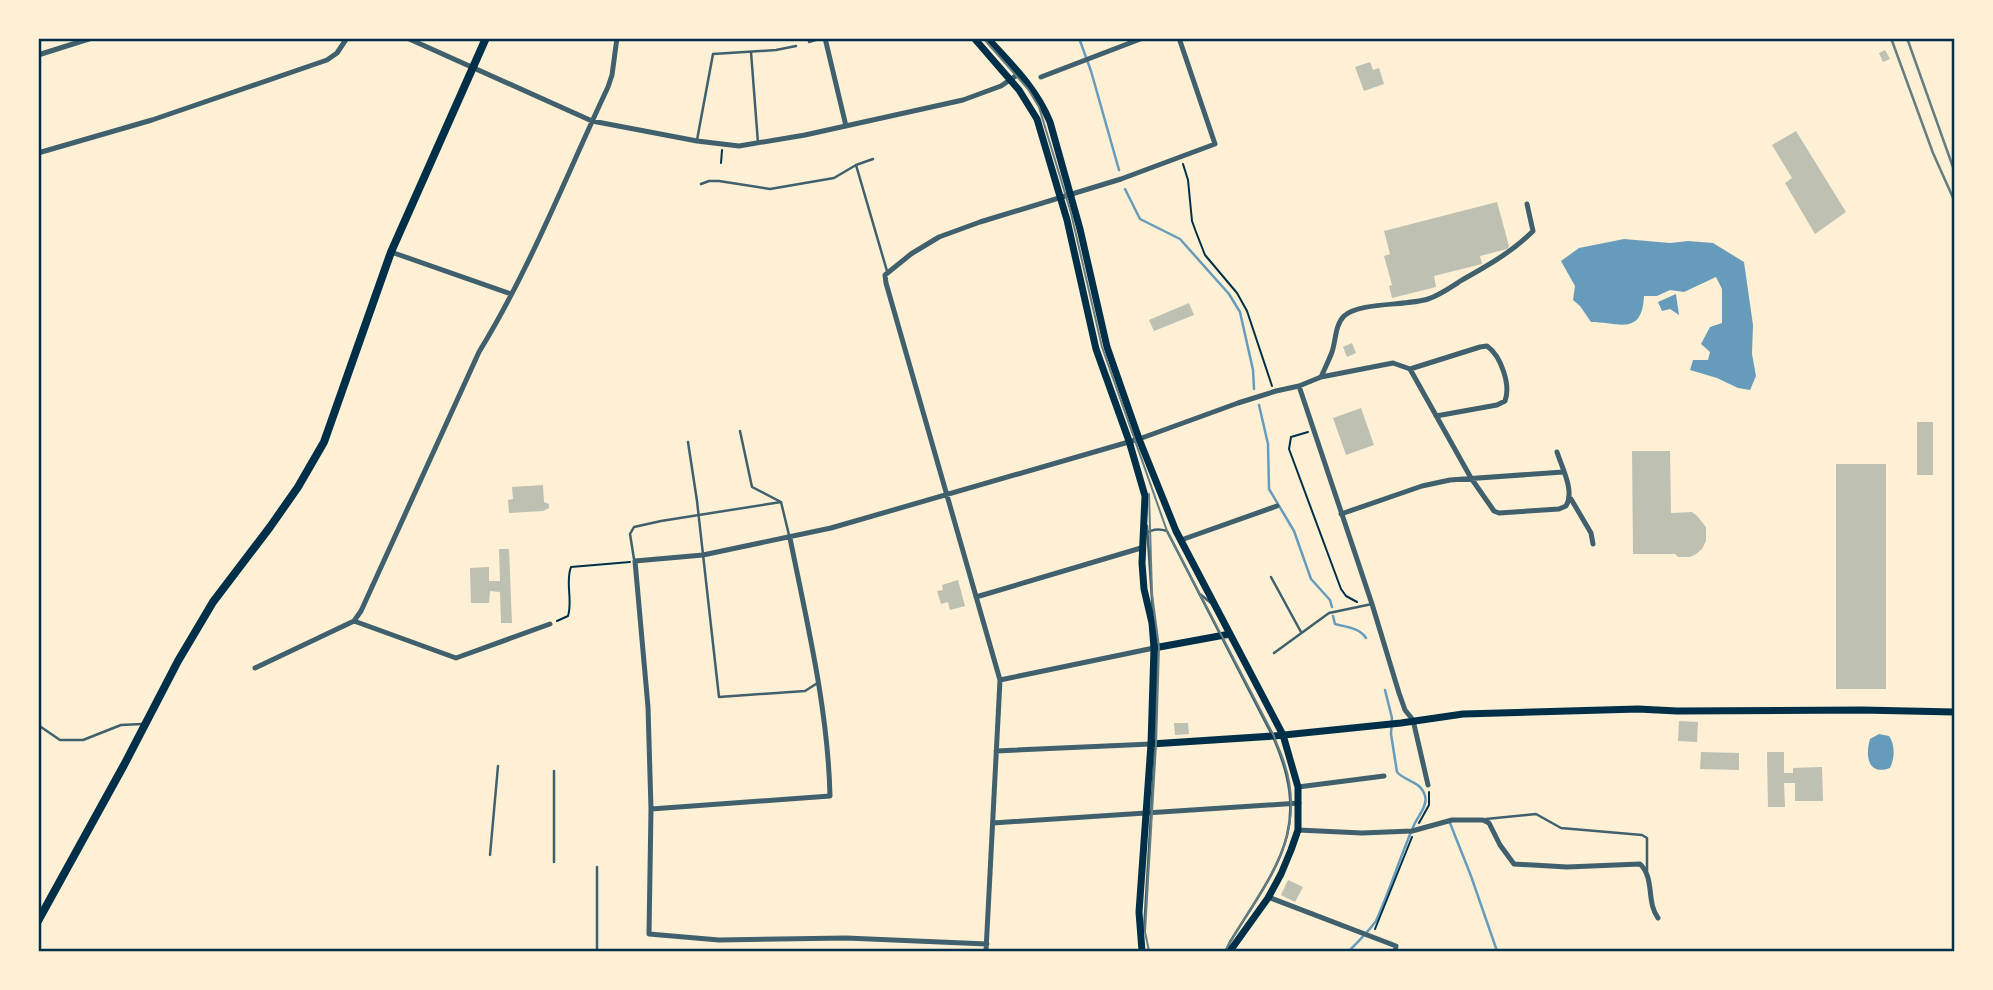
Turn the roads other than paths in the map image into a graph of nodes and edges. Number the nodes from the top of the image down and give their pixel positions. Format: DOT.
graph roads {
  1 [pos="92,38"];
  2 [pos="347,38"];
  3 [pos="407,38"];
  4 [pos="486,38"];
  5 [pos="617,38"];
  6 [pos="824,38"];
  7 [pos="974,38"];
  8 [pos="987,38"];
  9 [pos="1143,38"];
  10 [pos="1180,38"];
  11 [pos="809,42"];
  12 [pos="796,46"];
  13 [pos="751,52"];
  14 [pos="38,55"];
  15 [pos="472,67"];
  16 [pos="1020,73"];
  17 [pos="1041,77"];
  18 [pos="1011,80"];
  19 [pos="592,121"];
  20 [pos="846,126"];
  21 [pos="697,141"];
  22 [pos="758,144"];
  23 [pos="38,153"];
  24 [pos="873,159"];
  25 [pos="856,165"];
  26 [pos="701,184"];
  27 [pos="1069,194"];
  28 [pos="1060,198"];
  29 [pos="1527,204"];
  30 [pos="391,253"];
  31 [pos="887,271"];
  32 [pos="511,294"];
  33 [pos="1410,369"];
  34 [pos="1321,377"];
  35 [pos="1299,386"];
  36 [pos="1436,416"];
  37 [pos="740,431"];
  38 [pos="1139,439"];
  39 [pos="688,442"];
  40 [pos="1129,442"];
  41 [pos="1557,452"];
  42 [pos="1563,471"];
  43 [pos="1471,478"];
  44 [pos="947,494"];
  45 [pos="1571,499"];
  46 [pos="780,502"];
  47 [pos="1277,506"];
  48 [pos="1341,514"];
  49 [pos="699,515"];
  50 [pos="1145,535"];
  51 [pos="790,538"];
  52 [pos="1181,540"];
  53 [pos="1593,544"];
  54 [pos="1141,548"];
  55 [pos="703,555"];
  56 [pos="635,561"];
  57 [pos="1271,577"];
  58 [pos="1197,592"];
  59 [pos="976,597"];
  60 [pos="1372,604"];
  61 [pos="1217,608"];
  62 [pos="354,621"];
  63 [pos="550,624"];
  64 [pos="1301,633"];
  65 [pos="1230,634"];
  66 [pos="1221,636"];
  67 [pos="1156,648"];
  68 [pos="1274,653"];
  69 [pos="255,668"];
  70 [pos="1000,680"];
  71 [pos="818,681"];
  72 [pos="1955,712"];
  73 [pos="1413,720"];
  74 [pos="145,724"];
  75 [pos="38,725"];
  76 [pos="1283,735"];
  77 [pos="1273,737"];
  78 [pos="1153,744"];
  79 [pos="996,751"];
  80 [pos="498,766"];
  81 [pos="554,771"];
  82 [pos="1384,775"];
  83 [pos="1428,785"];
  84 [pos="1298,787"];
  85 [pos="1295,803"];
  86 [pos="651,809"];
  87 [pos="1149,813"];
  88 [pos="1483,820"];
  89 [pos="993,823"];
  90 [pos="1298,830"];
  91 [pos="1289,854"];
  92 [pos="490,855"];
  93 [pos="554,862"];
  94 [pos="597,867"];
  95 [pos="1647,870"];
  96 [pos="1273,871"];
  97 [pos="1268,897"];
  98 [pos="1658,918"];
  99 [pos="38,921"];
  100 [pos="987,944"];
  101 [pos="1142,948"];
  102 [pos="597,951"];
  103 [pos="986,951"];
  104 [pos="1228,951"];
  105 [pos="1395,951"];
  1 -- 14 [label="street"];
  2 -- 23 [label="street"];
  3 -- 15 [label="street"];
  4 -- 15 [label="main road"];
  5 -- 19 [label="street"];
  6 -- 11 [label="lane"];
  6 -- 20 [label="street"];
  7 -- 18 [label="main road"];
  8 -- 16 [label="main road"];
  9 -- 17 [label="street"];
  10 -- 27 [label="street"];
  12 -- 13 [label="lane"];
  13 -- 21 [label="lane"];
  13 -- 22 [label="lane"];
  15 -- 19 [label="street"];
  15 -- 30 [label="main road"];
  16 -- 18 [label="street"];
  16 -- 27 [label="main road"];
  18 -- 20 [label="street"];
  18 -- 28 [label="main road"];
  19 -- 21 [label="street"];
  19 -- 32 [label="street"];
  20 -- 22 [label="street"];
  21 -- 22 [label="street"];
  24 -- 25 [label="lane"];
  25 -- 26 [label="lane"];
  25 -- 31 [label="lane"];
  27 -- 28 [label="street"];
  27 -- 38 [label="main road"];
  28 -- 31 [label="street"];
  28 -- 40 [label="main road"];
  29 -- 34 [label="street"];
  30 -- 32 [label="street"];
  30 -- 74 [label="main road"];
  31 -- 44 [label="street"];
  32 -- 62 [label="street"];
  33 -- 34 [label="street"];
  33 -- 36 [label="street"];
  33 -- 36 [label="street"];
  34 -- 35 [label="street"];
  35 -- 38 [label="street"];
  35 -- 48 [label="street"];
  36 -- 43 [label="street"];
  37 -- 46 [label="lane"];
  38 -- 40 [label="street"];
  38 -- 52 [label="main road"];
  39 -- 49 [label="lane"];
  40 -- 44 [label="street"];
  40 -- 50 [label="main road"];
  41 -- 42 [label="street"];
  42 -- 43 [label="street"];
  42 -- 45 [label="street"];
  43 -- 45 [label="street"];
  43 -- 48 [label="street"];
  44 -- 51 [label="street"];
  44 -- 59 [label="street"];
  45 -- 53 [label="street"];
  46 -- 49 [label="lane"];
  46 -- 51 [label="lane"];
  47 -- 52 [label="street"];
  48 -- 60 [label="street"];
  49 -- 55 [label="lane"];
  49 -- 56 [label="lane"];
  50 -- 54 [label="main road"];
  50 -- 58 [label="lane"];
  50 -- 67 [label="lane"];
  51 -- 55 [label="street"];
  51 -- 71 [label="street"];
  52 -- 61 [label="main road"];
  54 -- 59 [label="street"];
  54 -- 67 [label="main road"];
  55 -- 56 [label="street"];
  55 -- 71 [label="lane"];
  56 -- 86 [label="street"];
  57 -- 64 [label="lane"];
  58 -- 61 [label="lane"];
  58 -- 66 [label="lane"];
  59 -- 70 [label="street"];
  60 -- 64 [label="lane"];
  60 -- 73 [label="street"];
  61 -- 65 [label="main road"];
  62 -- 63 [label="street"];
  62 -- 69 [label="street"];
  64 -- 68 [label="lane"];
  65 -- 66 [label="main road"];
  65 -- 76 [label="main road"];
  66 -- 67 [label="main road"];
  66 -- 77 [label="lane"];
  67 -- 70 [label="street"];
  67 -- 78 [label="main road"];
  70 -- 79 [label="street"];
  71 -- 86 [label="street"];
  72 -- 73 [label="main road"];
  73 -- 76 [label="main road"];
  73 -- 83 [label="street"];
  74 -- 75 [label="lane"];
  74 -- 99 [label="main road"];
  76 -- 77 [label="main road"];
  76 -- 84 [label="main road"];
  77 -- 78 [label="main road"];
  77 -- 85 [label="lane"];
  78 -- 79 [label="street"];
  78 -- 87 [label="main road"];
  79 -- 89 [label="street"];
  80 -- 92 [label="lane"];
  81 -- 93 [label="lane"];
  82 -- 84 [label="street"];
  84 -- 85 [label="main road"];
  85 -- 87 [label="street"];
  85 -- 90 [label="main road"];
  85 -- 96 [label="lane"];
  86 -- 100 [label="street"];
  87 -- 89 [label="street"];
  87 -- 101 [label="lane"];
  87 -- 101 [label="main road"];
  88 -- 90 [label="street"];
  88 -- 95 [label="street"];
  88 -- 95 [label="lane"];
  89 -- 100 [label="street"];
  90 -- 91 [label="main road"];
  91 -- 96 [label="lane"];
  91 -- 97 [label="main road"];
  94 -- 102 [label="lane"];
  95 -- 98 [label="street"];
  96 -- 104 [label="lane"];
  97 -- 104 [label="main road"];
  97 -- 105 [label="street"];
  100 -- 103 [label="street"];
}
